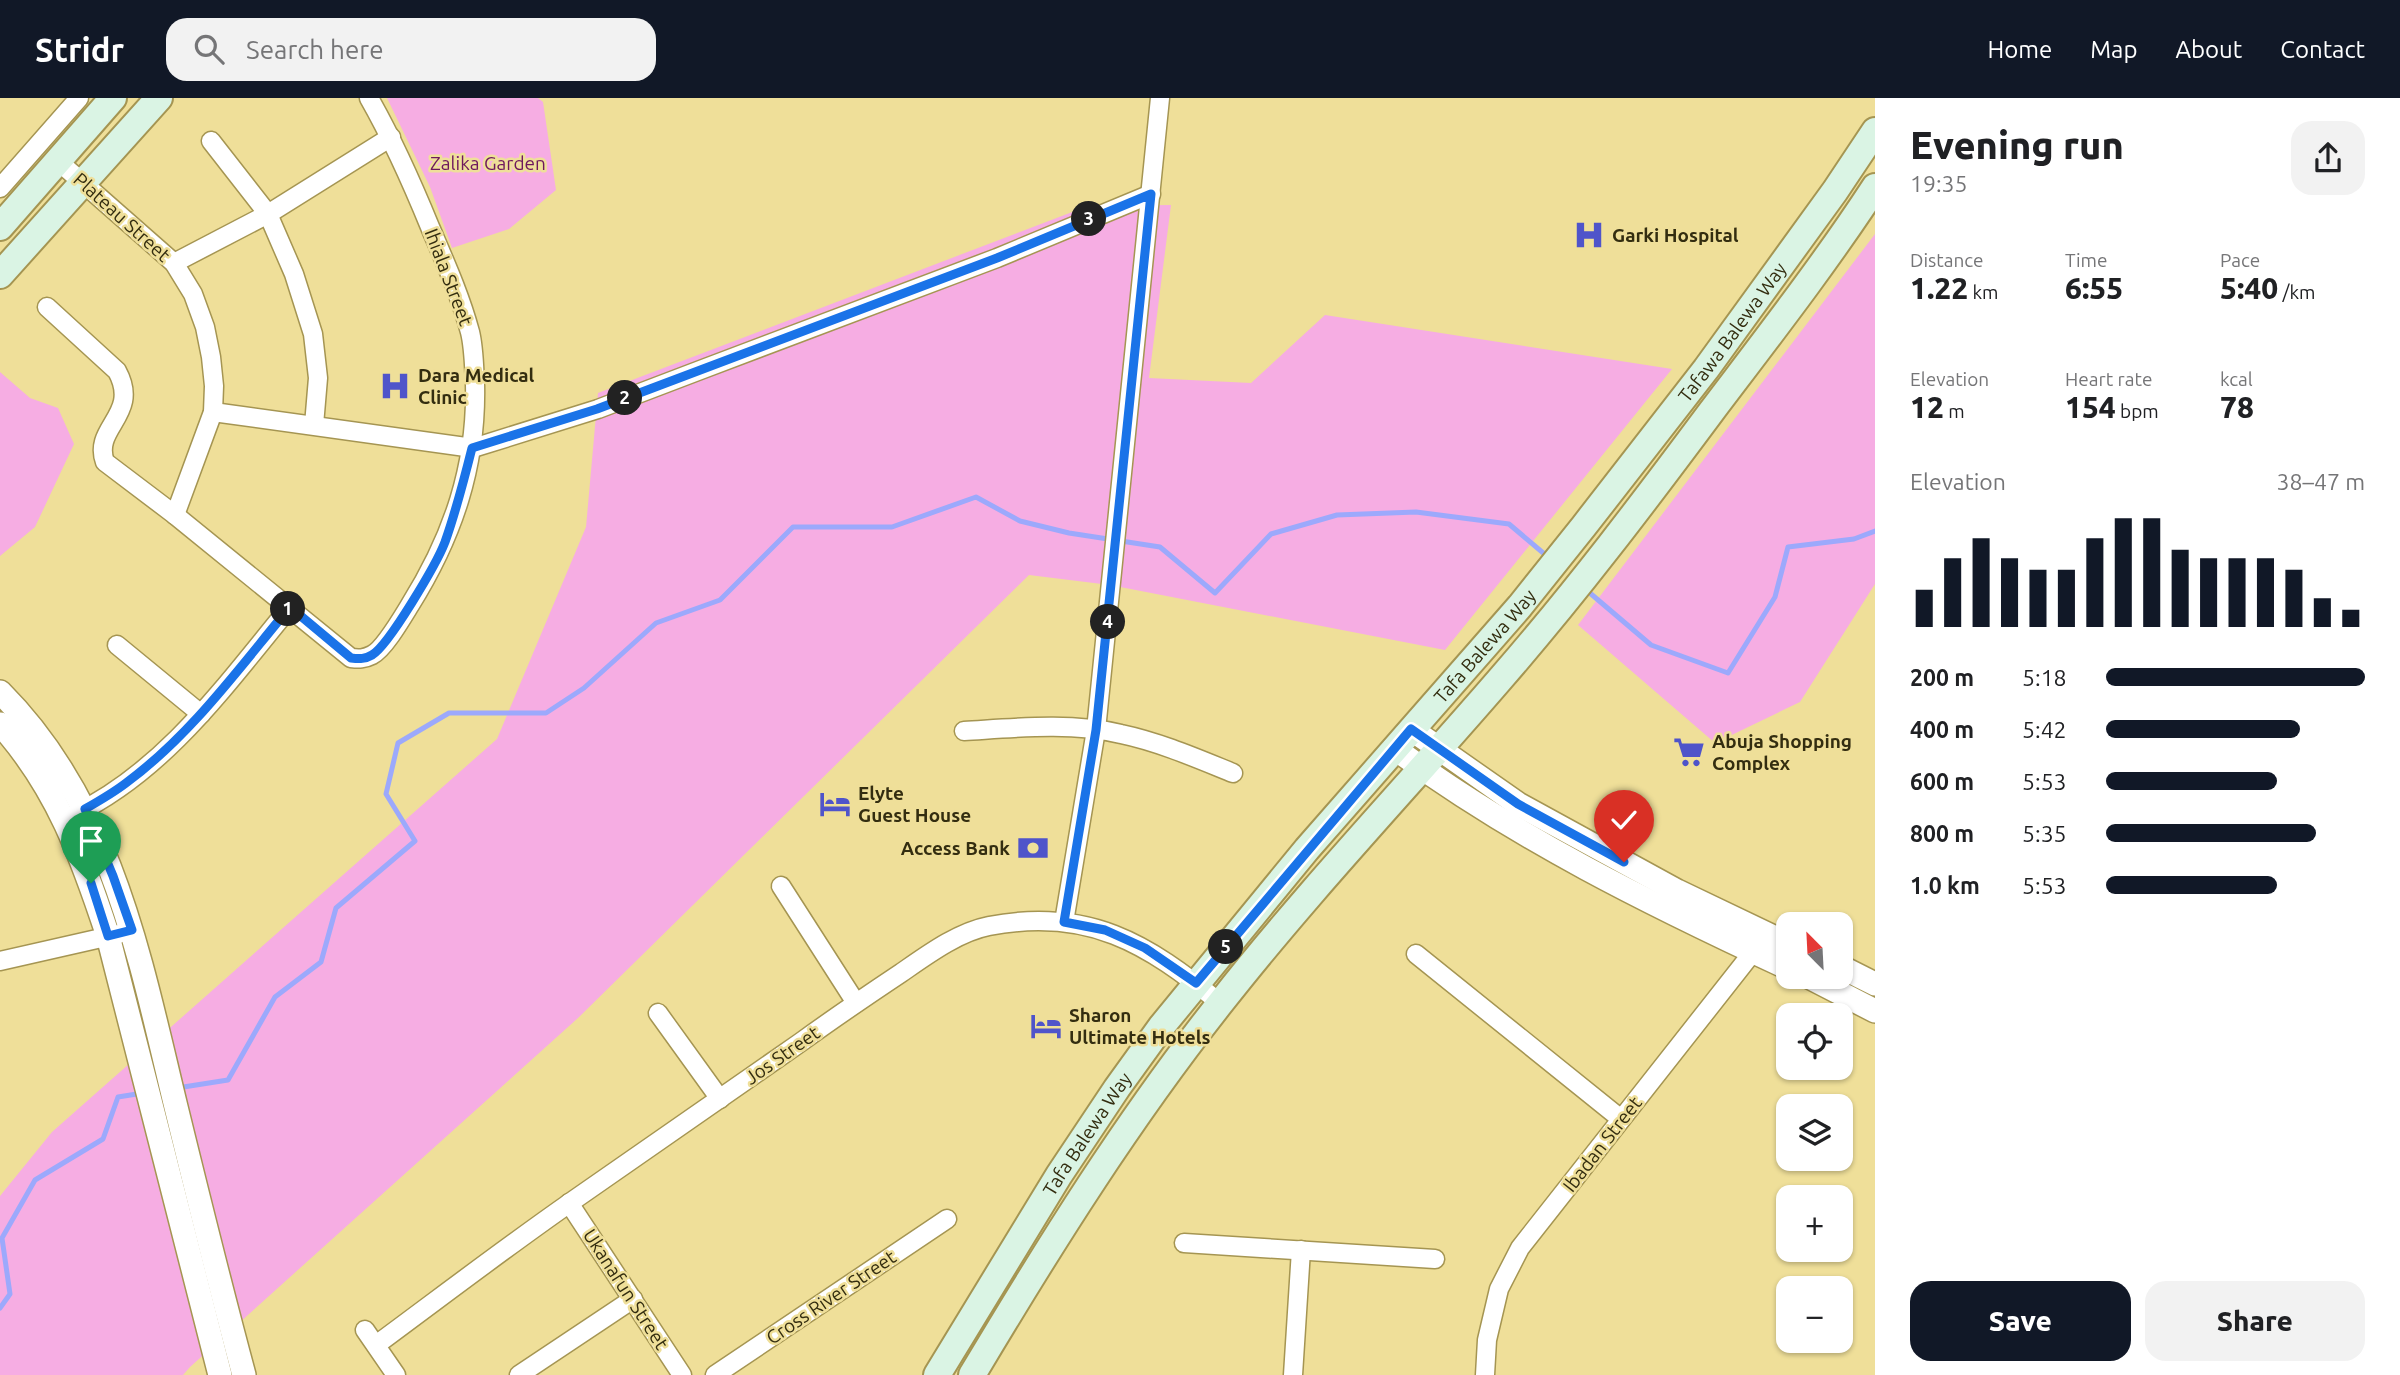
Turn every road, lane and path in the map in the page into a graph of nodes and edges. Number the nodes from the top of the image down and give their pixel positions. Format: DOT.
graph roads {
  1 [pos="79,98"];
  2 [pos="113,98"];
  3 [pos="159,98"];
  4 [pos="369,98"];
  5 [pos="1160,98"];
  6 [pos="1875,131"];
  7 [pos="391,137"];
  8 [pos="211,141"];
  9 [pos="58,161"];
  10 [pos="83,182"];
  11 [pos="1875,187"];
  12 [pos="0,188"];
  13 [pos="1151,194"];
  14 [pos="268,214"];
  15 [pos="0,227"];
  16 [pos="174,263"];
  17 [pos="0,275"];
  18 [pos="47,307"];
  19 [pos="213,412"];
  20 [pos="314,425"];
  21 [pos="472,448"];
  22 [pos="175,515"];
  23 [pos="1584,526"];
  24 [pos="1609,546"];
  25 [pos="290,607"];
  26 [pos="117,645"];
  27 [pos="0,692"];
  28 [pos="201,713"];
  29 [pos="0,724"];
  30 [pos="1096,730"];
  31 [pos="964,731"];
  32 [pos="1402,739"];
  33 [pos="1429,758"];
  34 [pos="1233,773"];
  35 [pos="75,814"];
  36 [pos="781,886"];
  37 [pos="1064,922"];
  38 [pos="132,930"];
  39 [pos="108,936"];
  40 [pos="1760,943"];
  41 [pos="1776,944"];
  42 [pos="1416,954"];
  43 [pos="1776,957"];
  44 [pos="0,961"];
  45 [pos="1853,973"];
  46 [pos="1196,983"];
  47 [pos="1875,984"];
  48 [pos="1832,989"];
  49 [pos="856,1003"];
  50 [pos="1220,1003"];
  51 [pos="1875,1012"];
  52 [pos="658,1013"];
  53 [pos="719,1099"];
  54 [pos="1620,1119"];
  55 [pos="569,1203"];
  56 [pos="947,1219"];
  57 [pos="193,1226"];
  58 [pos="1184,1243"];
  59 [pos="1301,1250"];
  60 [pos="1435,1259"];
  61 [pos="633,1299"];
  62 [pos="220,1375"];
  63 [pos="244,1375"];
  64 [pos="396,1375"];
  65 [pos="519,1375"];
  66 [pos="682,1375"];
  67 [pos="715,1375"];
  68 [pos="937,1375"];
  69 [pos="972,1375"];
  70 [pos="1293,1375"];
  71 [pos="1485,1375"];
  1 -- 12 [label="street"];
  2 -- 9 [label="main road"];
  3 -- 10 [label="main road"];
  4 -- 7 [label="street, Ihiala Street"];
  5 -- 13 [label="street"];
  6 -- 23 [label="main road, Tafawa Balewa Way"];
  7 -- 14 [label="street"];
  7 -- 21 [label="street, Ihiala Street"];
  8 -- 14 [label="street"];
  9 -- 10 [label="street, Plateau Street"];
  9 -- 15 [label="main road"];
  10 -- 16 [label="street, Plateau Street"];
  10 -- 17 [label="main road"];
  11 -- 24 [label="main road, Tafawa Balewa Way"];
  13 -- 21 [label="street"];
  13 -- 30 [label="street"];
  14 -- 16 [label="street"];
  14 -- 20 [label="street"];
  16 -- 19 [label="street, Plateau Street"];
  18 -- 22 [label="street, Ihiala Street"];
  19 -- 20 [label="street"];
  19 -- 22 [label="street, Plateau Street"];
  20 -- 21 [label="street"];
  21 -- 25 [label="street, Ihiala Street"];
  22 -- 25 [label="street, Ihiala Street"];
  23 -- 32 [label="main road, Tafa Balewa Way"];
  24 -- 33 [label="main road, Tafa Balewa Way"];
  25 -- 28 [label="street"];
  26 -- 28 [label="street"];
  27 -- 35 [label="street"];
  28 -- 35 [label="street"];
  29 -- 35 [label="street"];
  30 -- 31 [label="street"];
  30 -- 34 [label="street"];
  30 -- 37 [label="street"];
  32 -- 33 [label="street"];
  32 -- 46 [label="main road, Tafa Balewa Way"];
  33 -- 40 [label="street"];
  33 -- 50 [label="main road, Tafa Balewa Way"];
  35 -- 38 [label="street"];
  35 -- 39 [label="street"];
  36 -- 49 [label="street"];
  37 -- 46 [label="street, Jos Street"];
  37 -- 49 [label="street, Jos Street"];
  38 -- 39 [label="street"];
  38 -- 57 [label="street"];
  39 -- 44 [label="street"];
  39 -- 57 [label="street"];
  40 -- 41 [label="street"];
  40 -- 43 [label="street"];
  40 -- 54 [label="street, Ibadan Street"];
  42 -- 54 [label="street"];
  45 -- 47 [label="street"];
  46 -- 50 [label="street, Jos Street"];
  46 -- 68 [label="main road, Tafa Balewa Way"];
  48 -- 51 [label="street"];
  49 -- 53 [label="street, Jos Street"];
  50 -- 69 [label="main road, Tafa Balewa Way"];
  52 -- 53 [label="street"];
  53 -- 55 [label="street, Jos Street"];
  54 -- 71 [label="street, Ibadan Street"];
  55 -- 61 [label="street, Ukanafun Street"];
  55 -- 64 [label="street, Jos Street"];
  56 -- 67 [label="street, Cross River Street"];
  57 -- 62 [label="street"];
  57 -- 63 [label="street"];
  58 -- 59 [label="street"];
  59 -- 60 [label="street"];
  59 -- 70 [label="street"];
  61 -- 65 [label="street"];
  61 -- 66 [label="street, Ukanafun Street"];
}
